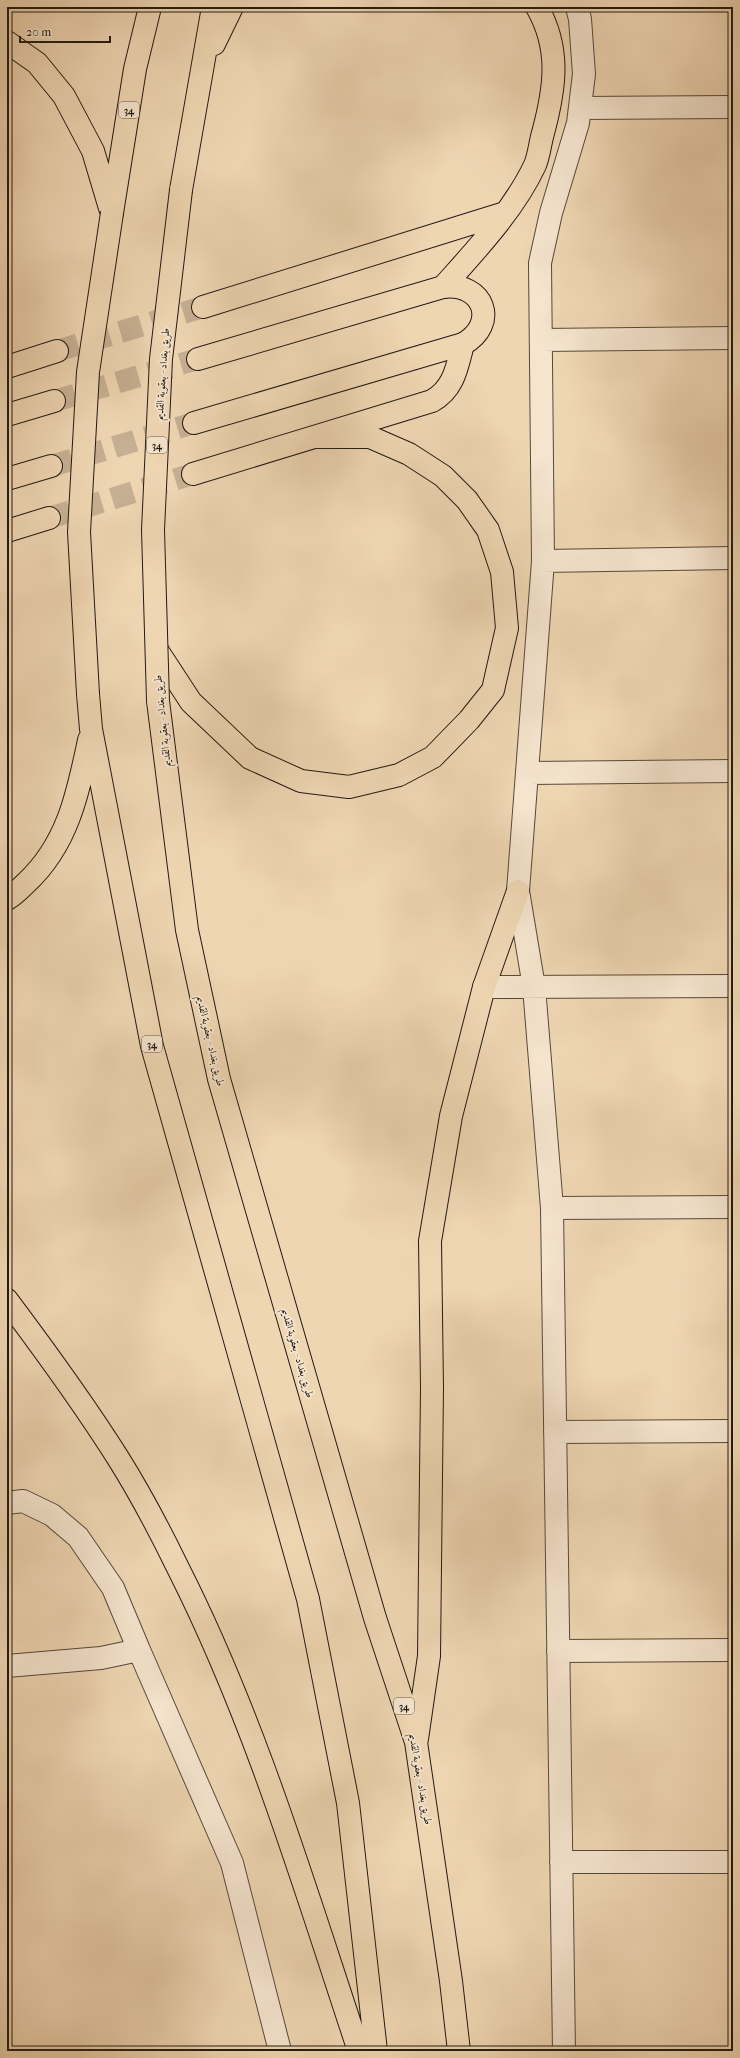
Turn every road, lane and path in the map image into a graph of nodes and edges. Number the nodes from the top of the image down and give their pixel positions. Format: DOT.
graph roads {
  1 [pos="150,7"];
  2 [pos="213,7"];
  3 [pos="232,7"];
  4 [pos="537,7"];
  5 [pos="576,7"];
  6 [pos="7,42"];
  7 [pos="203,67"];
  8 [pos="733,107"];
  9 [pos="580,108"];
  10 [pos="112,213"];
  11 [pos="506,213"];
  12 [pos="443,286"];
  13 [pos="204,307"];
  14 [pos="733,338"];
  15 [pos="541,340"];
  16 [pos="463,344"];
  17 [pos="57,351"];
  18 [pos="198,359"];
  19 [pos="7,367"];
  20 [pos="54,401"];
  21 [pos="7,415"];
  22 [pos="194,423"];
  23 [pos="314,436"];
  24 [pos="51,466"];
  25 [pos="193,474"];
  26 [pos="7,479"];
  27 [pos="49,518"];
  28 [pos="7,531"];
  29 [pos="733,558"];
  30 [pos="543,561"];
  31 [pos="157,650"];
  32 [pos="92,729"];
  33 [pos="733,771"];
  34 [pos="528,773"];
  35 [pos="518,891"];
  36 [pos="7,899"];
  37 [pos="733,986"];
  38 [pos="484,987"];
  39 [pos="534,987"];
  40 [pos="733,1207"];
  41 [pos="552,1208"];
  42 [pos="7,1300"];
  43 [pos="733,1431"];
  44 [pos="555,1432"];
  45 [pos="7,1503"];
  46 [pos="139,1650"];
  47 [pos="733,1650"];
  48 [pos="558,1651"];
  49 [pos="7,1666"];
  50 [pos="416,1742"];
  51 [pos="561,1862"];
  52 [pos="733,1862"];
  53 [pos="280,2051"];
  54 [pos="359,2051"];
  55 [pos="376,2051"];
  56 [pos="460,2051"];
  57 [pos="564,2051"];
  1 -- 10 [label="main road, 34"];
  2 -- 7 [label="main road, طريق بغداد - بعقوبة القديم / 34"];
  3 -- 7 [label="main road"];
  4 -- 11 [label="main road"];
  5 -- 9 [label="street"];
  6 -- 10 [label="main road"];
  7 -- 31 [label="main road, طريق بغداد - بعقوبة القديم / 34, bridge"];
  8 -- 9 [label="street"];
  9 -- 15 [label="street"];
  10 -- 32 [label="main road, 34, bridge"];
  11 -- 12 [label="main road"];
  11 -- 13 [label="main road"];
  12 -- 16 [label="main road"];
  12 -- 18 [label="main road"];
  14 -- 15 [label="street"];
  15 -- 30 [label="street"];
  16 -- 22 [label="main road"];
  16 -- 23 [label="main road"];
  17 -- 19 [label="main road"];
  20 -- 21 [label="main road"];
  23 -- 25 [label="main road"];
  23 -- 31 [label="main road"];
  24 -- 26 [label="main road"];
  27 -- 28 [label="main road"];
  29 -- 30 [label="street"];
  30 -- 34 [label="street"];
  31 -- 50 [label="main road, طريق بغداد - بعقوبة القديم / 34, bridge"];
  32 -- 36 [label="main road"];
  32 -- 55 [label="main road, 34"];
  33 -- 34 [label="street"];
  34 -- 35 [label="street"];
  35 -- 38 [label="main road"];
  35 -- 39 [label="street"];
  37 -- 39 [label="street"];
  38 -- 39 [label="street"];
  38 -- 50 [label="main road"];
  39 -- 41 [label="street"];
  40 -- 41 [label="street"];
  41 -- 44 [label="street"];
  42 -- 54 [label="main road"];
  43 -- 44 [label="street"];
  44 -- 48 [label="street"];
  45 -- 46 [label="street"];
  46 -- 49 [label="street"];
  46 -- 53 [label="street"];
  47 -- 48 [label="street"];
  48 -- 51 [label="street"];
  50 -- 56 [label="main road, طريق بغداد - بعقوبة القديم / 34"];
  51 -- 52 [label="street"];
  51 -- 57 [label="street"];
}
